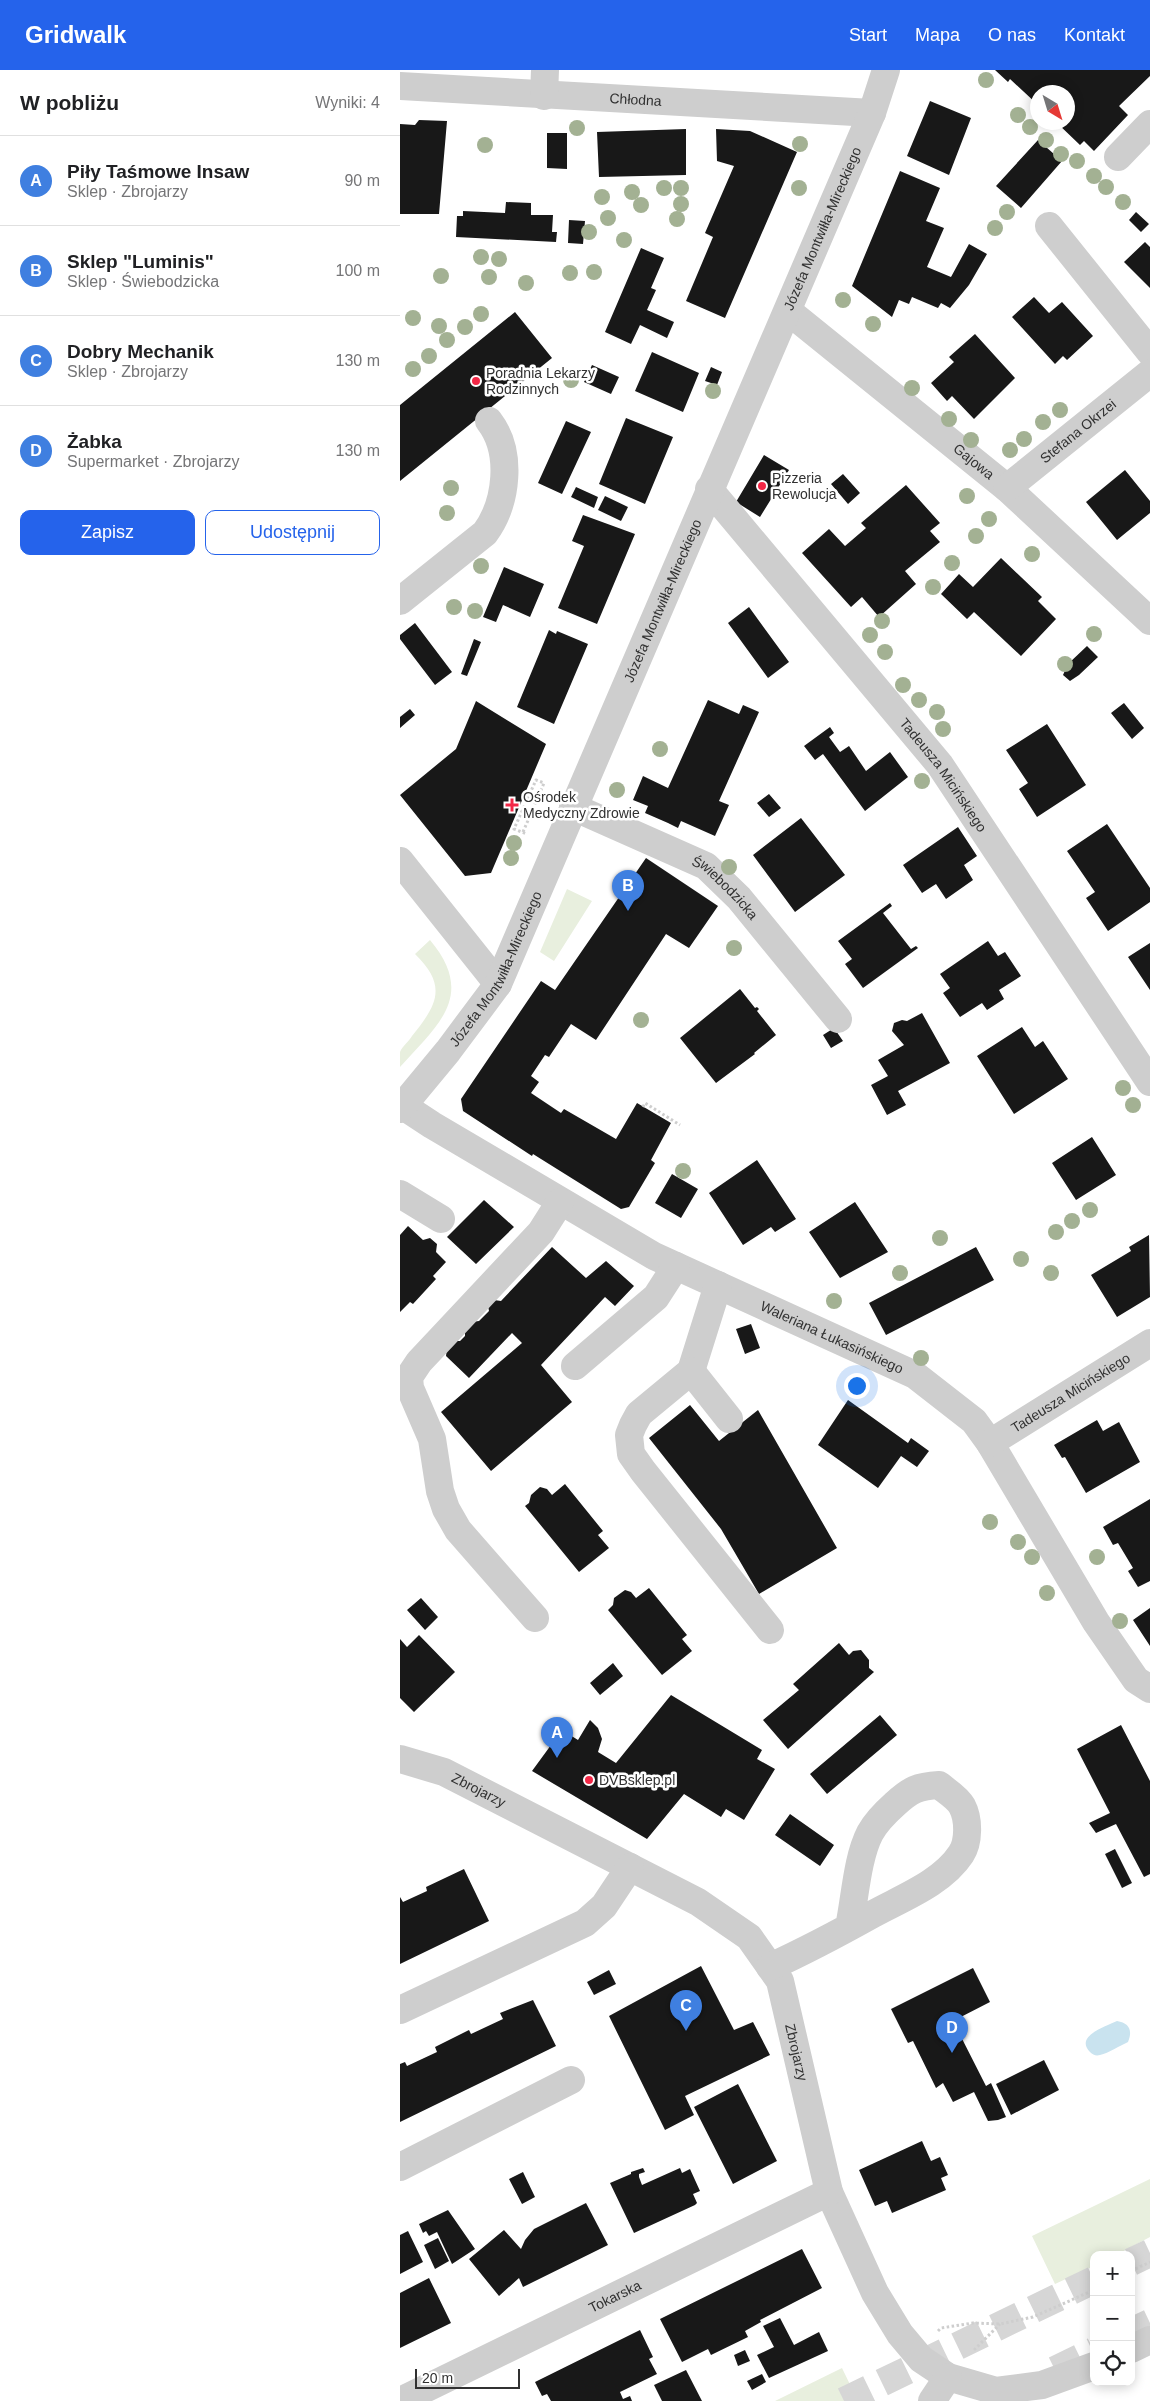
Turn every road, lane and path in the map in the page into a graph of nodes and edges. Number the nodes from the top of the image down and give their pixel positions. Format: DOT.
graph roads {
  1 [pos="886,70"];
  2 [pos="544,83"];
  3 [pos="400,86"];
  4 [pos="872,113"];
  5 [pos="1150,124"];
  6 [pos="1118,157"];
  7 [pos="1049,226"];
  8 [pos="788,311"];
  9 [pos="1150,352"];
  10 [pos="1150,373"];
  11 [pos="489,421"];
  12 [pos="1007,488"];
  13 [pos="709,489"];
  14 [pos="400,601"];
  15 [pos="1150,621"];
  16 [pos="573,807"];
  17 [pos="520,810"];
  18 [pos="400,861"];
  19 [pos="498,984"];
  20 [pos="838,1019"];
  21 [pos="1150,1082"];
  22 [pos="402,1107"];
  23 [pos="642,1107"];
  24 [pos="680,1125"];
  25 [pos="400,1194"];
  26 [pos="560,1202"];
  27 [pos="441,1219"];
  28 [pos="676,1266"];
  29 [pos="718,1285"];
  30 [pos="1150,1343"];
  31 [pos="575,1366"];
  32 [pos="691,1371"];
  33 [pos="730,1419"];
  34 [pos="990,1443"];
  35 [pos="535,1618"];
  36 [pos="770,1630"];
  37 [pos="1150,1689"];
  38 [pos="400,1760"];
  39 [pos="630,1867"];
  40 [pos="849,1927"];
  41 [pos="770,1967"];
  42 [pos="400,2010"];
  43 [pos="571,2080"];
  44 [pos="400,2167"];
  45 [pos="829,2192"];
  46 [pos="1150,2262"];
  47 [pos="1135,2270"];
  48 [pos="1090,2292"];
  49 [pos="1000,2324"];
  50 [pos="935,2333"];
  51 [pos="1150,2340"];
  52 [pos="1135,2347"];
  53 [pos="969,2356"];
  54 [pos="1090,2368"];
  55 [pos="948,2377"];
  56 [pos="400,2401"];
  57 [pos="932,2401"];
  1 -- 4 [label="street, Józefa Montwiłła-Mireckiego"];
  2 -- 3 [label="street, Chłodna"];
  2 -- 4 [label="street, Chłodna"];
  4 -- 8 [label="street, Józefa Montwiłła-Mireckiego"];
  5 -- 6 [label="street"];
  7 -- 9 [label="street"];
  8 -- 12 [label="street, Gajowa"];
  8 -- 13 [label="street, Józefa Montwiłła-Mireckiego"];
  10 -- 12 [label="street, Stefana Okrzei"];
  11 -- 14 [label="street"];
  12 -- 15 [label="street, Gajowa"];
  13 -- 16 [label="street, Józefa Montwiłła-Mireckiego"];
  13 -- 21 [label="street, Tadeusza Micińskiego"];
  16 -- 19 [label="street, Józefa Montwiłła-Mireckiego"];
  16 -- 20 [label="street, Świebodzicka"];
  17 -- 17 [label="path"];
  18 -- 19 [label="street"];
  19 -- 22 [label="street, Józefa Montwiłła-Mireckiego"];
  22 -- 26 [label="street, Waleriana Łukasińskiego"];
  23 -- 24 [label="path"];
  25 -- 27 [label="street"];
  26 -- 28 [label="street, Waleriana Łukasińskiego"];
  26 -- 35 [label="street"];
  28 -- 29 [label="street, Waleriana Łukasińskiego"];
  28 -- 31 [label="street"];
  29 -- 32 [label="street"];
  29 -- 34 [label="street, Waleriana Łukasińskiego"];
  30 -- 34 [label="street, Tadeusza Micińskiego"];
  32 -- 33 [label="street"];
  32 -- 36 [label="street"];
  34 -- 37 [label="street, Waleriana Łukasińskiego"];
  38 -- 39 [label="street, Zbrojarzy"];
  39 -- 41 [label="street, Zbrojarzy"];
  39 -- 42 [label="street"];
  40 -- 40 [label="street"];
  40 -- 41 [label="street"];
  41 -- 45 [label="street, Zbrojarzy"];
  43 -- 44 [label="street"];
  45 -- 55 [label="street, Zbrojarzy"];
  45 -- 56 [label="street, Tokarska"];
  46 -- 47 [label="path"];
  48 -- 49 [label="path"];
  49 -- 50 [label="path"];
  49 -- 53 [label="path"];
  51 -- 52 [label="street"];
  54 -- 55 [label="street, Zbrojarzy"];
  55 -- 57 [label="street"];
}
